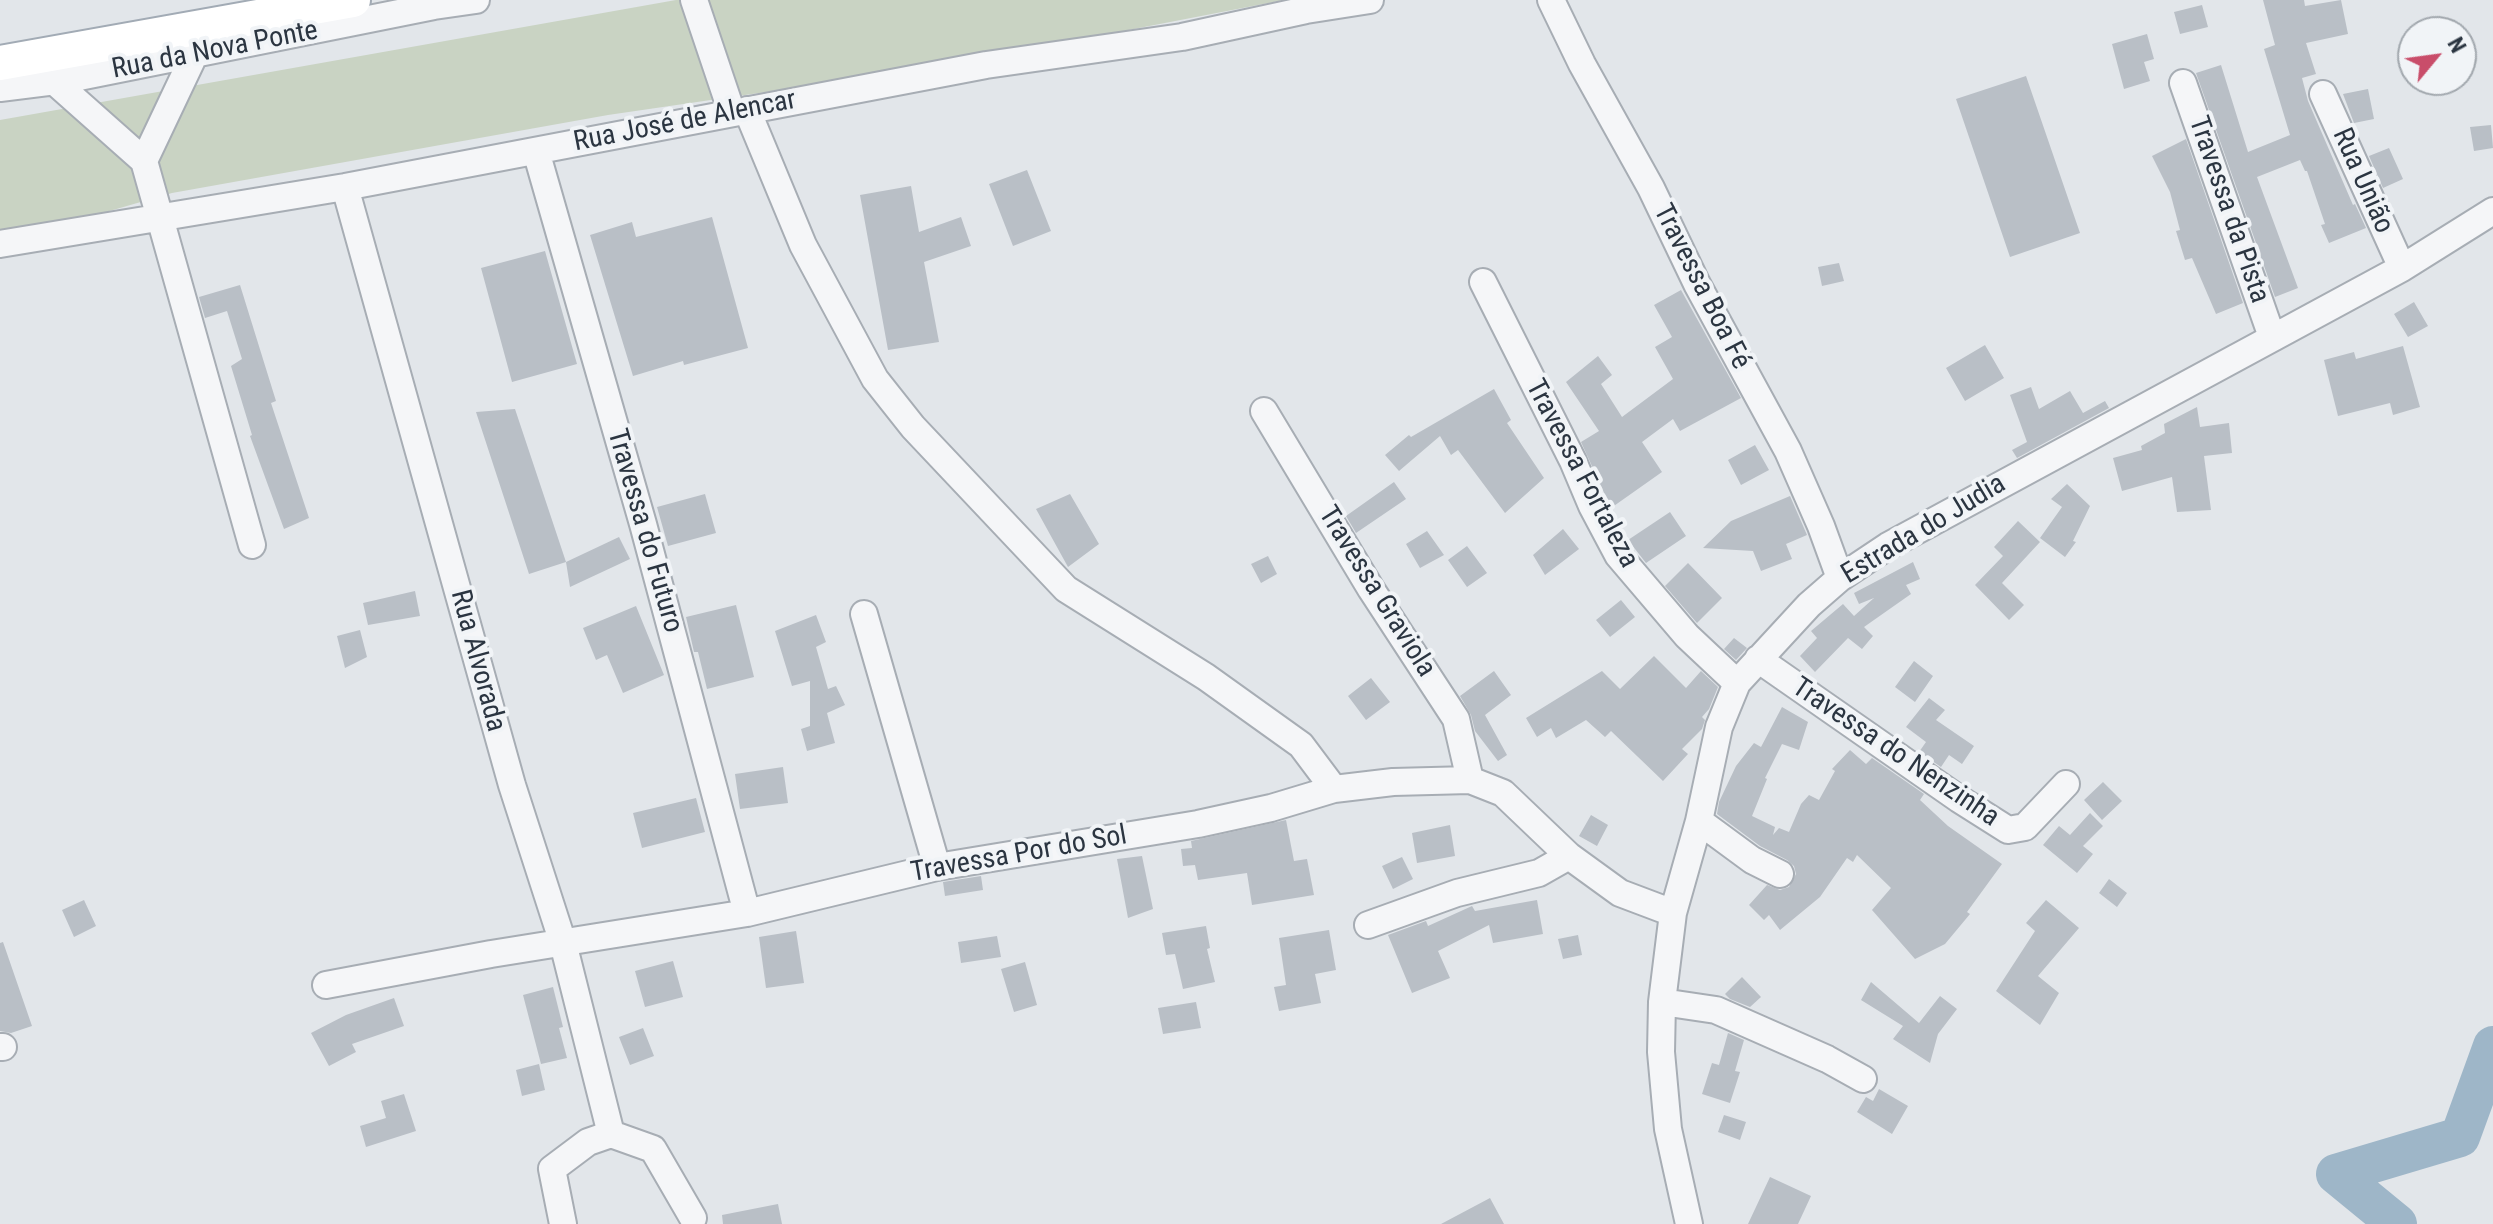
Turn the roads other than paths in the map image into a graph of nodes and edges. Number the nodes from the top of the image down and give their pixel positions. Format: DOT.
graph roads {
  1 [pos="353,0"];
  2 [pos="476,0"];
  3 [pos="694,0"];
  4 [pos="1370,0"];
  5 [pos="1551,0"];
  6 [pos="1305,5"];
  7 [pos="210,25"];
  8 [pos="192,56"];
  9 [pos="14,60"];
  10 [pos="54,82"];
  11 [pos="2183,83"];
  12 [pos="0,88"];
  13 [pos="2323,94"];
  14 [pos="740,111"];
  15 [pos="536,151"];
  16 [pos="144,161"];
  17 [pos="345,187"];
  18 [pos="2493,211"];
  19 [pos="159,218"];
  20 [pos="0,244"];
  21 [pos="2402,268"];
  22 [pos="1483,282"];
  23 [pos="2272,337"];
  24 [pos="1264,411"];
  25 [pos="252,545"];
  26 [pos="1840,578"];
  27 [pos="864,614"];
  28 [pos="1758,659"];
  29 [pos="1737,683"];
  30 [pos="1470,780"];
  31 [pos="2066,784"];
  32 [pos="1334,789"];
  33 [pos="1699,821"];
  34 [pos="1569,856"];
  35 [pos="937,867"];
  36 [pos="1780,874"];
  37 [pos="747,913"];
  38 [pos="1673,913"];
  39 [pos="1368,925"];
  40 [pos="563,943"];
  41 [pos="326,985"];
  42 [pos="1662,1002"];
  43 [pos="1863,1079"];
  44 [pos="611,1134"];
  45 [pos="693,1218"];
  46 [pos="563,1224"];
  47 [pos="1689,1224"];
  1 -- 7 [label="main road"];
  2 -- 8 [label="street, Rua da Nova Ponte"];
  3 -- 14 [label="street"];
  4 -- 6 [label="street, Rua José de Alencar"];
  5 -- 26 [label="street, Travessa Boa Fé"];
  6 -- 14 [label="street, Rua José de Alencar"];
  7 -- 8 [label="street"];
  7 -- 9 [label="main road"];
  8 -- 10 [label="street, Rua da Nova Ponte"];
  8 -- 16 [label="street"];
  9 -- 10 [label="street"];
  10 -- 12 [label="street, Rua da Nova Ponte"];
  10 -- 16 [label="street"];
  11 -- 23 [label="street, Travessa da Pista"];
  13 -- 21 [label="street, Rua União"];
  14 -- 15 [label="street, Rua José de Alencar"];
  14 -- 32 [label="street"];
  15 -- 17 [label="street, Rua José de Alencar"];
  15 -- 37 [label="street, Travessa do Futuro"];
  16 -- 19 [label="street"];
  17 -- 19 [label="street, Rua José de Alencar"];
  17 -- 40 [label="street, Rua Alvorada"];
  18 -- 21 [label="street, Estrada do Judia"];
  19 -- 20 [label="street, Rua José de Alencar"];
  19 -- 25 [label="street"];
  21 -- 23 [label="street, Estrada do Judia"];
  22 -- 29 [label="street, Travessa Fortaleza"];
  23 -- 26 [label="street, Estrada do Judia"];
  24 -- 30 [label="street, Travessa Graviola"];
  26 -- 28 [label="street, Estrada do Judia"];
  27 -- 35 [label="street"];
  28 -- 29 [label="street, Estrada do Judia"];
  28 -- 31 [label="street, Travessa do Nenzinha"];
  29 -- 33 [label="street, Estrada do Judia"];
  30 -- 32 [label="street, Travessa Por do Sol"];
  30 -- 34 [label="street, Travessa Por do Sol"];
  32 -- 35 [label="street, Travessa Por do Sol"];
  33 -- 36 [label="street"];
  33 -- 38 [label="street, Estrada do Judia"];
  34 -- 38 [label="street, Travessa Por do Sol"];
  34 -- 39 [label="street"];
  35 -- 37 [label="street, Travessa Por do Sol"];
  37 -- 40 [label="street, Travessa Por do Sol"];
  38 -- 42 [label="street, Estrada do Judia"];
  40 -- 41 [label="street, Travessa Por do Sol"];
  40 -- 44 [label="street, Rua Alvorada"];
  42 -- 43 [label="street"];
  42 -- 47 [label="street, Estrada do Judia"];
  44 -- 45 [label="street"];
  44 -- 46 [label="street"];
}
